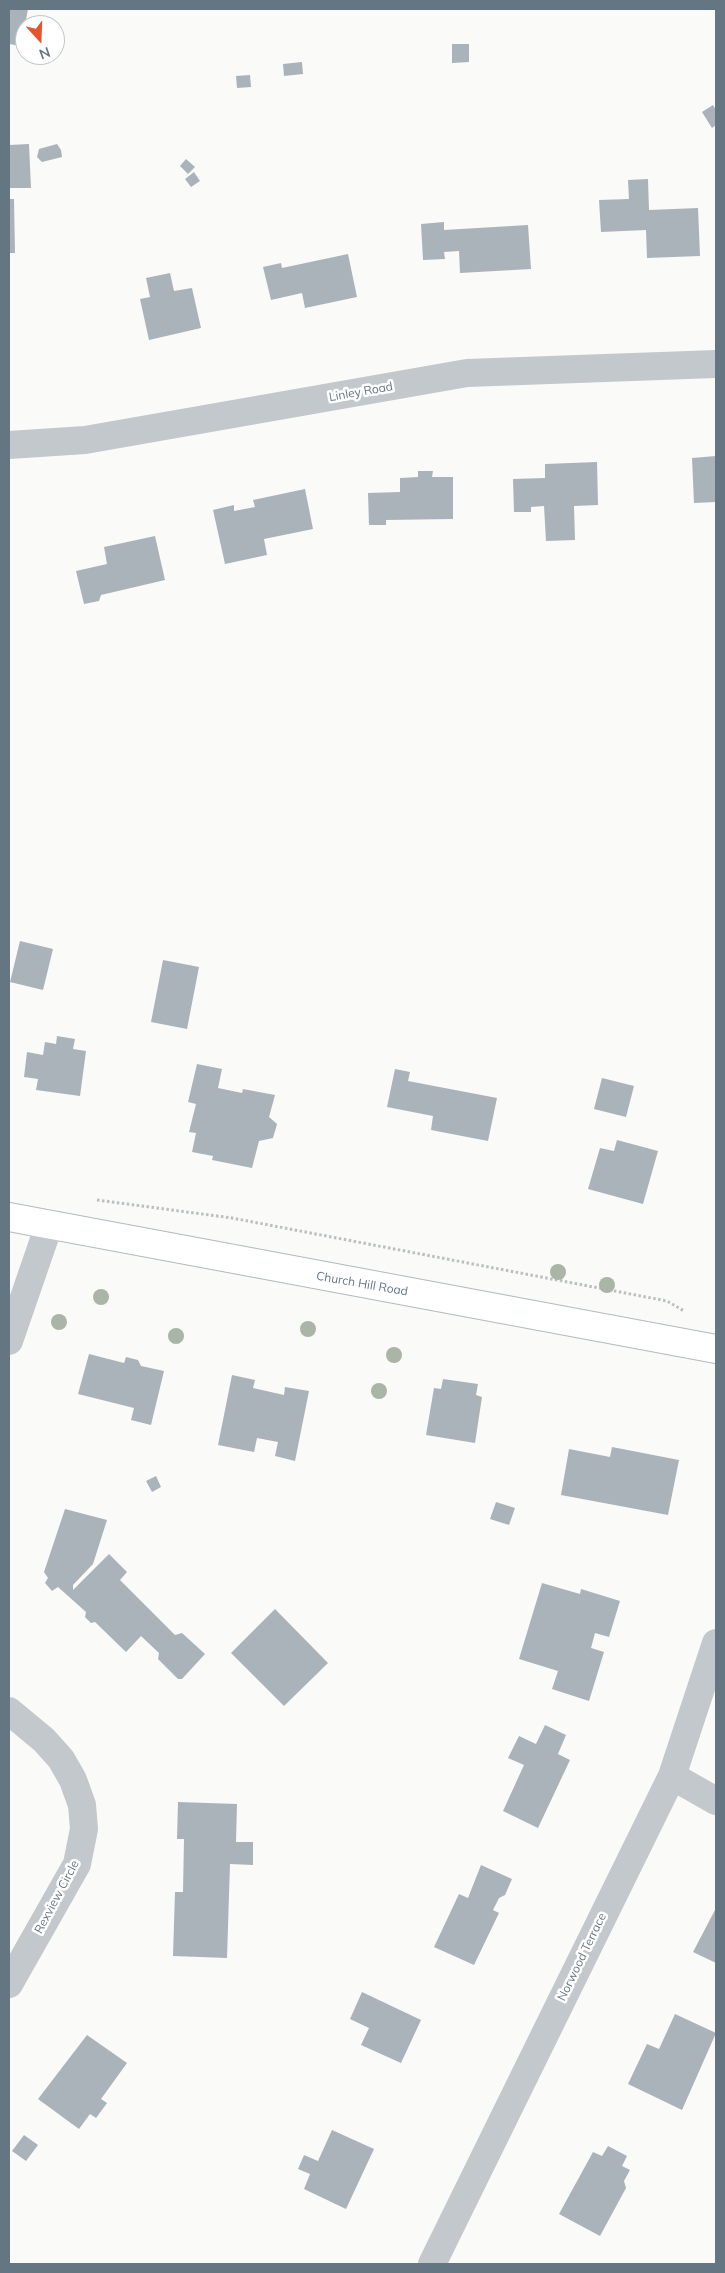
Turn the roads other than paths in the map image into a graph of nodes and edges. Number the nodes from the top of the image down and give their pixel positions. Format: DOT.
graph roads {
  1 [pos="716,364"];
  2 [pos="9,445"];
  3 [pos="9,1217"];
  4 [pos="49,1225"];
  5 [pos="9,1341"];
  6 [pos="716,1349"];
  7 [pos="716,1643"];
  8 [pos="9,1711"];
  9 [pos="672,1776"];
  10 [pos="716,1801"];
  11 [pos="9,1984"];
  12 [pos="432,2264"];
  1 -- 2 [label="street, Linley Road"];
  3 -- 4 [label="main road, Church Hill Road"];
  4 -- 5 [label="street"];
  4 -- 6 [label="main road, Church Hill Road"];
  7 -- 9 [label="street, Norwood Terrace"];
  8 -- 11 [label="street, Rexview Circle"];
  9 -- 10 [label="street"];
  9 -- 12 [label="street, Norwood Terrace"];
}
